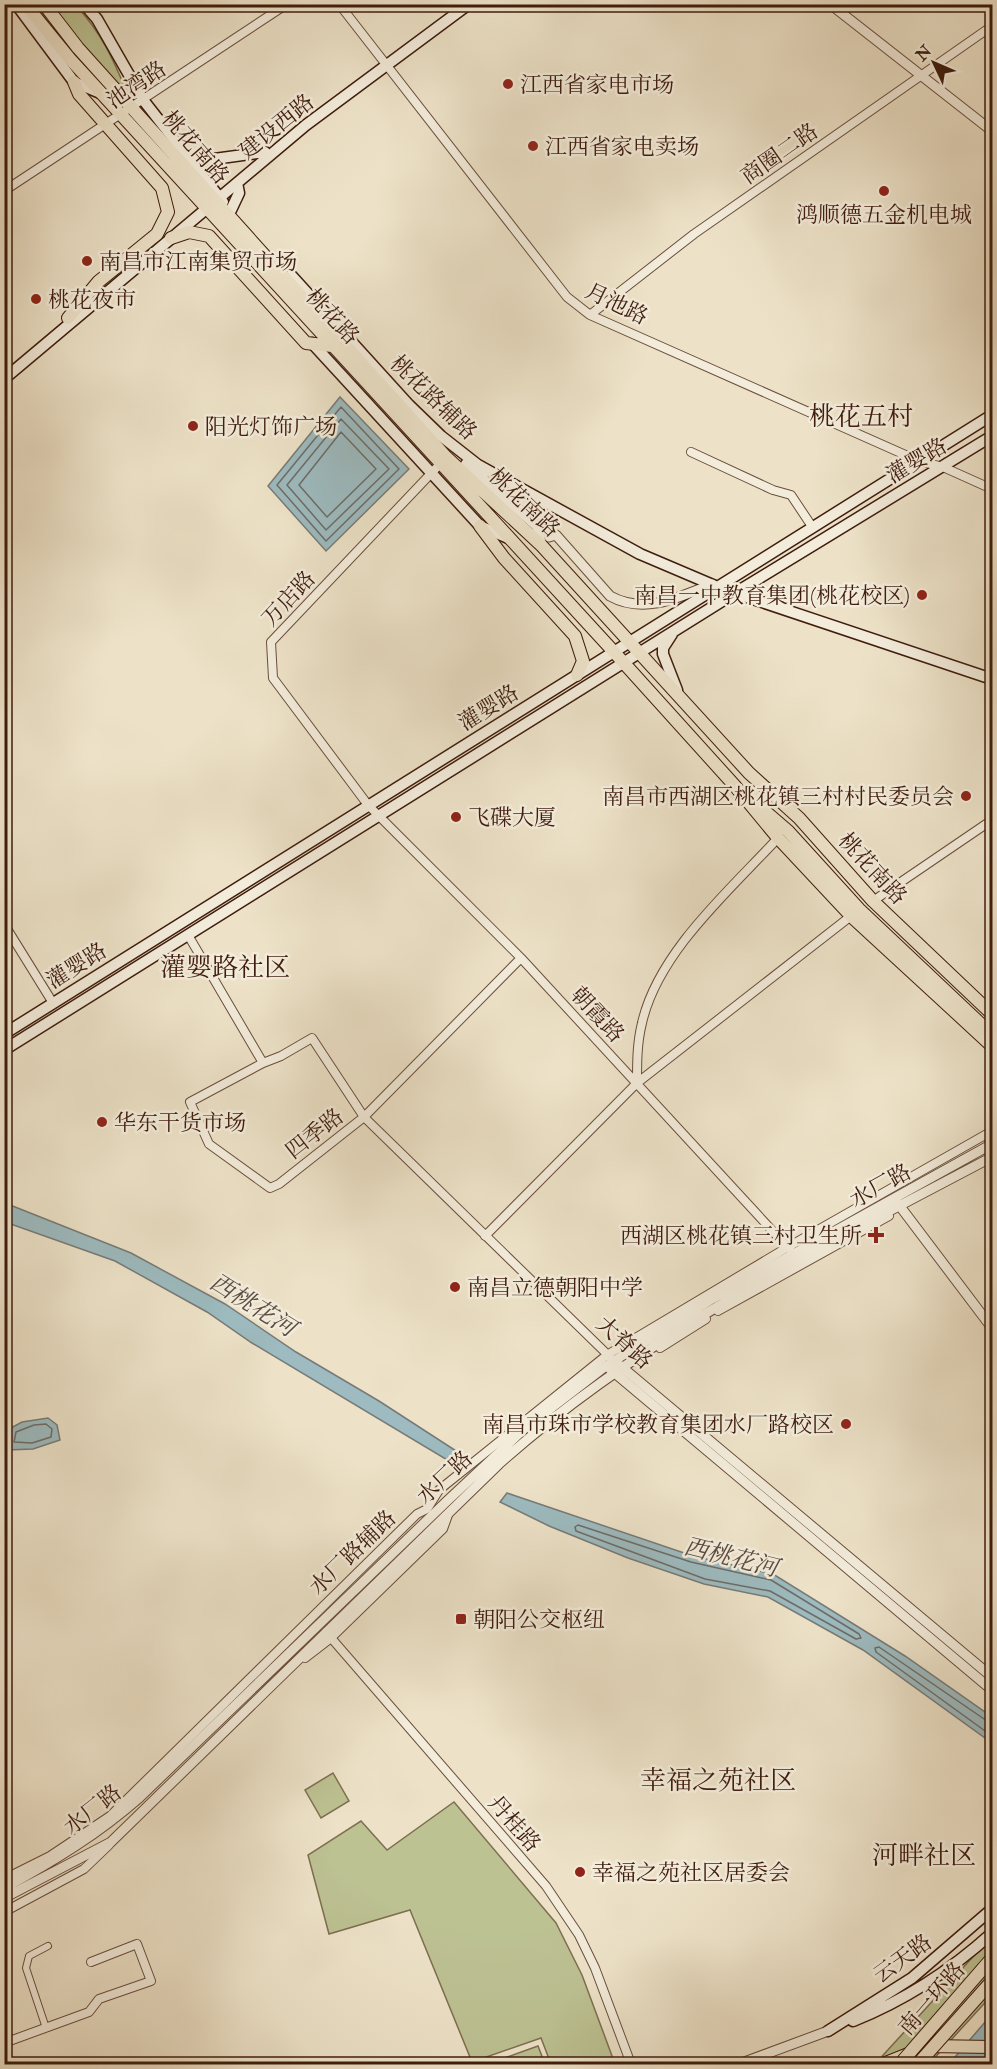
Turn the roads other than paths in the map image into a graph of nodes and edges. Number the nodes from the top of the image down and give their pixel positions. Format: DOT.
graph roads {
  1 [pos="16,4"];
  2 [pos="25,4"];
  3 [pos="44,4"];
  4 [pos="84,4"];
  5 [pos="287,4"];
  6 [pos="339,4"];
  7 [pos="459,4"];
  8 [pos="469,4"];
  9 [pos="830,4"];
  10 [pos="993,26"];
  11 [pos="383,64"];
  12 [pos="922,76"];
  13 [pos="74,82"];
  14 [pos="100,93"];
  15 [pos="139,104"];
  16 [pos="121,116"];
  17 [pos="107,125"];
  18 [pos="993,131"];
  19 [pos="265,152"];
  20 [pos="192,162"];
  21 [pos="237,183"];
  22 [pos="4,191"];
  23 [pos="212,200"];
  24 [pos="231,210"];
  25 [pos="171,238"];
  26 [pos="590,315"];
  27 [pos="68,318"];
  28 [pos="336,343"];
  29 [pos="312,344"];
  30 [pos="4,372"];
  31 [pos="4,380"];
  32 [pos="993,415"];
  33 [pos="993,436"];
  34 [pos="691,452"];
  35 [pos="919,461"];
  36 [pos="943,467"];
  37 [pos="436,468"];
  38 [pos="521,488"];
  39 [pos="993,489"];
  40 [pos="509,501"];
  41 [pos="480,526"];
  42 [pos="813,528"];
  43 [pos="508,538"];
  44 [pos="545,541"];
  45 [pos="716,586"];
  46 [pos="735,593"];
  47 [pos="674,631"];
  48 [pos="630,642"];
  49 [pos="614,652"];
  50 [pos="639,652"];
  51 [pos="623,663"];
  52 [pos="577,675"];
  53 [pos="993,679"];
  54 [pos="683,701"];
  55 [pos="749,773"];
  56 [pos="368,805"];
  57 [pos="378,816"];
  58 [pos="993,820"];
  59 [pos="786,832"];
  60 [pos="873,902"];
  61 [pos="851,916"];
  62 [pos="4,924"];
  63 [pos="188,935"];
  64 [pos="521,958"];
  65 [pos="53,1003"];
  66 [pos="993,1014"];
  67 [pos="993,1029"];
  68 [pos="4,1034"];
  69 [pos="993,1035"];
  70 [pos="993,1046"];
  71 [pos="4,1050"];
  72 [pos="263,1063"];
  73 [pos="637,1083"];
  74 [pos="364,1117"];
  75 [pos="993,1131"];
  76 [pos="992,1150"];
  77 [pos="898,1205"];
  78 [pos="485,1236"];
  79 [pos="794,1254"];
  80 [pos="993,1328"];
  81 [pos="612,1364"];
  82 [pos="328,1635"];
  83 [pos="993,1677"];
  84 [pos="993,1690"];
  85 [pos="241,1716"];
  86 [pos="4,1879"];
  87 [pos="4,1888"];
  88 [pos="4,1898"];
  89 [pos="993,1909"];
  90 [pos="4,1912"];
  91 [pos="993,1933"];
  92 [pos="48,1946"];
  93 [pos="993,1958"];
  94 [pos="91,1962"];
  95 [pos="993,1981"];
  96 [pos="46,2028"];
  97 [pos="828,2031"];
  98 [pos="4,2043"];
  99 [pos="993,2047"];
  100 [pos="631,2064"];
  101 [pos="739,2064"];
  102 [pos="883,2064"];
  103 [pos="900,2064"];
  104 [pos="918,2064"];
  1 -- 13 [label="main road"];
  2 -- 14 [label="main road"];
  3 -- 15 [label="main road, 桃花南路"];
  4 -- 15 [label="main road, 桃花路辅路"];
  5 -- 15 [label="street, 池湾路"];
  6 -- 11 [label="street, 月池路"];
  7 -- 11 [label="main road, 建设西路"];
  8 -- 11 [label="main road, 建设西路"];
  9 -- 12 [label="street"];
  10 -- 12 [label="street, 商圈二路"];
  11 -- 19 [label="main road, 建设西路"];
  11 -- 21 [label="main road, 建设西路"];
  11 -- 26 [label="street, 月池路"];
  12 -- 18 [label="street"];
  12 -- 26 [label="street, 商圈二路"];
  13 -- 14 [label="main road"];
  13 -- 17 [label="main road"];
  14 -- 16 [label="main road"];
  15 -- 16 [label="street, 池湾路"];
  15 -- 20 [label="main road, 桃花路辅路"];
  15 -- 23 [label="main road, 桃花南路"];
  16 -- 17 [label="street, 池湾路"];
  16 -- 23 [label="main road"];
  17 -- 22 [label="street, 池湾路"];
  17 -- 27 [label="main road"];
  19 -- 20 [label="main road"];
  19 -- 23 [label="main road, 建设西路"];
  20 -- 23 [label="main road, 桃花路辅路"];
  21 -- 23 [label="main road, 建设西路"];
  21 -- 24 [label="main road"];
  23 -- 24 [label="main road, 桃花路辅路"];
  23 -- 25 [label="main road, 建设西路"];
  23 -- 27 [label="main road, 建设西路"];
  23 -- 28 [label="main road, 桃花南路"];
  24 -- 38 [label="main road, 桃花路辅路"];
  25 -- 29 [label="main road"];
  25 -- 31 [label="main road, 建设西路"];
  26 -- 35 [label="street, 月池路"];
  27 -- 30 [label="main road, 建设西路"];
  28 -- 29 [label="main road"];
  28 -- 37 [label="main road, 桃花路"];
  28 -- 40 [label="main road"];
  28 -- 44 [label="main road, 桃花南路"];
  29 -- 37 [label="main road"];
  32 -- 35 [label="main road, 灌婴路"];
  33 -- 36 [label="main road, 灌婴路"];
  34 -- 42 [label="street"];
  35 -- 36 [label="street, 月池路"];
  35 -- 42 [label="main road, 灌婴路"];
  36 -- 39 [label="street, 月池路"];
  36 -- 46 [label="main road, 灌婴路"];
  37 -- 41 [label="main road"];
  37 -- 43 [label="main road, 桃花路"];
  37 -- 56 [label="street, 万店路"];
  38 -- 40 [label="street"];
  38 -- 45 [label="main road, 桃花路辅路"];
  40 -- 44 [label="main road"];
  41 -- 43 [label="main road"];
  41 -- 52 [label="main road"];
  42 -- 45 [label="main road, 灌婴路"];
  43 -- 49 [label="main road, 桃花路"];
  44 -- 45 [label="street"];
  44 -- 48 [label="main road, 桃花南路"];
  45 -- 46 [label="main road, 桃花路辅路"];
  45 -- 48 [label="main road, 灌婴路"];
  46 -- 47 [label="main road, 灌婴路"];
  46 -- 53 [label="main road, 桃花路辅路"];
  47 -- 50 [label="main road, 灌婴路"];
  47 -- 54 [label="main road"];
  48 -- 49 [label="main road, 灌婴路"];
  48 -- 50 [label="main road, 桃花南路"];
  49 -- 51 [label="main road"];
  49 -- 52 [label="main road, 灌婴路"];
  50 -- 51 [label="main road, 灌婴路"];
  50 -- 54 [label="main road, 桃花南路"];
  51 -- 57 [label="main road, 灌婴路"];
  51 -- 59 [label="main road"];
  52 -- 56 [label="main road, 灌婴路"];
  54 -- 55 [label="main road, 桃花南路"];
  55 -- 59 [label="main road"];
  55 -- 60 [label="main road, 桃花南路"];
  56 -- 57 [label="street, 朝霞路"];
  56 -- 65 [label="main road, 灌婴路"];
  57 -- 63 [label="main road, 灌婴路"];
  57 -- 64 [label="street, 朝霞路"];
  58 -- 60 [label="street"];
  59 -- 61 [label="main road"];
  59 -- 67 [label="main road"];
  59 -- 69 [label="main road"];
  59 -- 73 [label="street"];
  60 -- 66 [label="main road, 桃花南路"];
  61 -- 70 [label="main road"];
  61 -- 73 [label="street"];
  62 -- 65 [label="street"];
  63 -- 71 [label="main road, 灌婴路"];
  63 -- 72 [label="street"];
  64 -- 73 [label="street, 朝霞路"];
  64 -- 74 [label="street, 四季路"];
  65 -- 68 [label="main road, 灌婴路"];
  72 -- 74 [label="street, 大脊路"];
  72 -- 74 [label="street, 四季路"];
  73 -- 78 [label="street"];
  73 -- 79 [label="street, 朝霞路"];
  74 -- 78 [label="street, 大脊路"];
  75 -- 79 [label="street"];
  76 -- 77 [label="street, 水厂路"];
  76 -- 77 [label="street, 水厂路辅路"];
  77 -- 79 [label="street, 水厂路"];
  77 -- 80 [label="street"];
  77 -- 81 [label="street, 水厂路辅路"];
  78 -- 81 [label="street, 大脊路"];
  79 -- 81 [label="street, 水厂路"];
  81 -- 82 [label="street, 水厂路"];
  81 -- 83 [label="street, 大脊路"];
  81 -- 84 [label="street, 大脊路"];
  81 -- 86 [label="street, 水厂路辅路"];
  81 -- 87 [label="street, 水厂路"];
  82 -- 85 [label="street, 水厂路"];
  82 -- 100 [label="street, 丹桂路"];
  85 -- 88 [label="street, 水厂路"];
  85 -- 90 [label="street"];
  89 -- 97 [label="main road, 云天路"];
  91 -- 97 [label="main road, 云天路"];
  92 -- 96 [label="street"];
  93 -- 103 [label="main road, 南一环路, bridge"];
  94 -- 96 [label="street"];
  95 -- 104 [label="main road, 南一环路, bridge"];
  96 -- 98 [label="street"];
  97 -- 101 [label="street, 云天路"];
  99 -- 102 [label="main road"];
}
